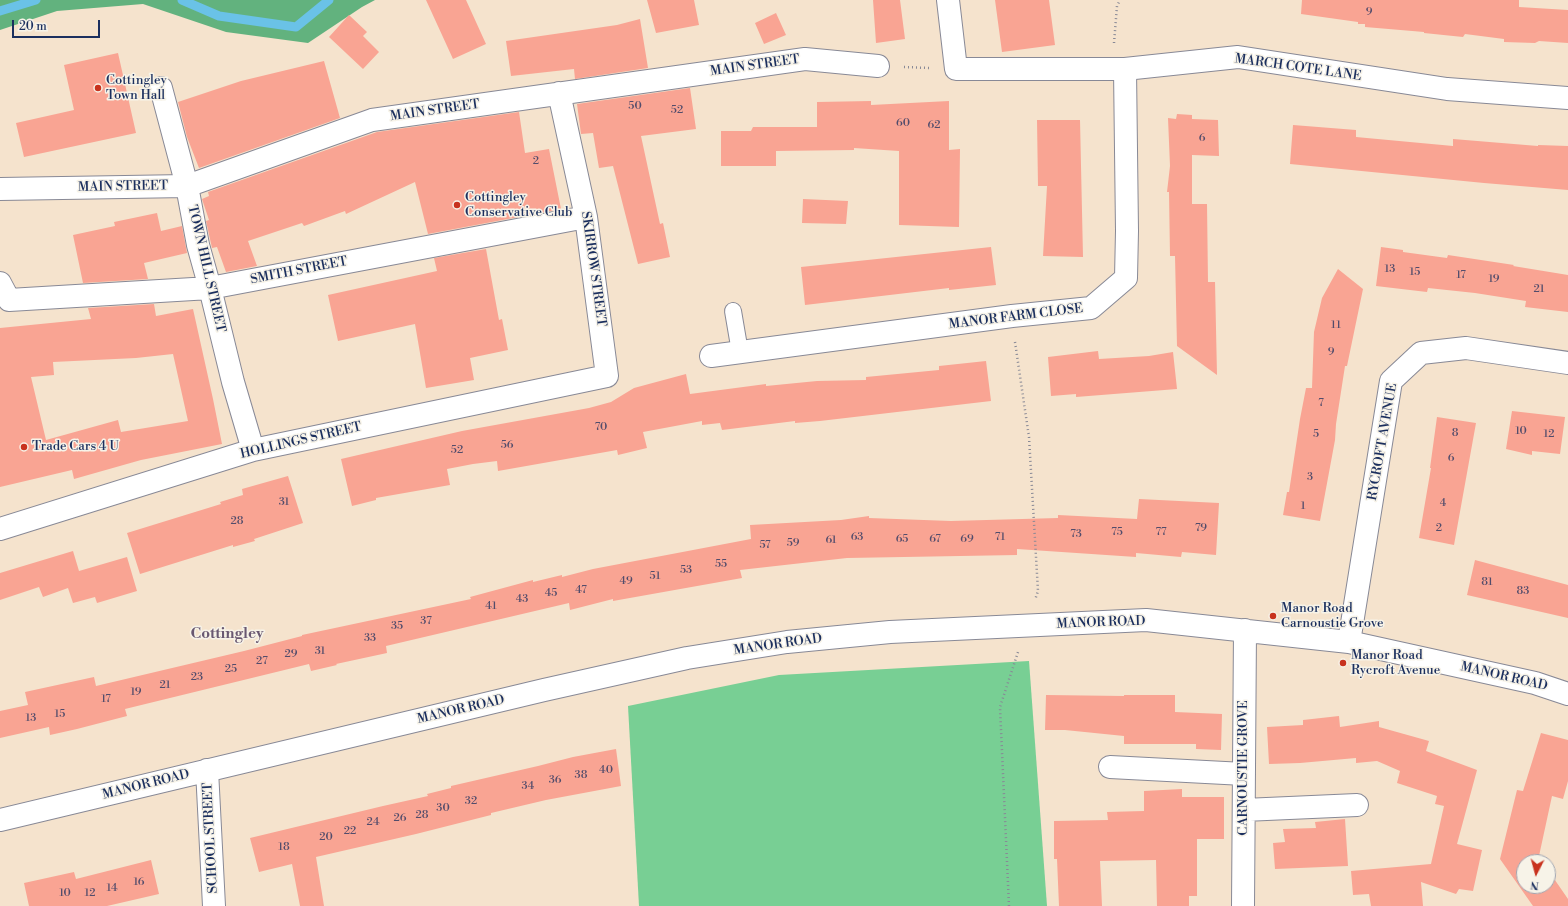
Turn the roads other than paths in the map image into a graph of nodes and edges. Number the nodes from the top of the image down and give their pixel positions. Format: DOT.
graph roads {
  1 [pos="948,0"];
  2 [pos="878,66"];
  3 [pos="1118,69"];
  4 [pos="161,88"];
  5 [pos="559,93"];
  6 [pos="1568,98"];
  7 [pos="187,186"];
  8 [pos="0,189"];
  9 [pos="586,217"];
  10 [pos="210,288"];
  11 [pos="5,291"];
  12 [pos="733,311"];
  13 [pos="740,352"];
  14 [pos="711,356"];
  15 [pos="1568,363"];
  16 [pos="608,376"];
  17 [pos="253,450"];
  18 [pos="0,529"];
  19 [pos="1245,630"];
  20 [pos="1349,642"];
  21 [pos="1568,694"];
  22 [pos="1110,767"];
  23 [pos="207,770"];
  24 [pos="1244,774"];
  25 [pos="1357,805"];
  26 [pos="1244,810"];
  27 [pos="0,820"];
  28 [pos="214,906"];
  29 [pos="1243,906"];
  1 -- 3 [label="street, MARCH COTE LANE"];
  2 -- 5 [label="street, MAIN STREET"];
  3 -- 6 [label="street, MARCH COTE LANE"];
  3 -- 13 [label="street, MANOR FARM CLOSE"];
  4 -- 7 [label="street, TOWN HILL STREET"];
  5 -- 7 [label="street, MAIN STREET"];
  5 -- 9 [label="street, SKIRROW STREET"];
  7 -- 8 [label="street, MAIN STREET"];
  7 -- 10 [label="street, TOWN HILL STREET"];
  9 -- 10 [label="street, SMITH STREET"];
  9 -- 16 [label="street, SKIRROW STREET"];
  10 -- 11 [label="street, SMITH STREET"];
  10 -- 17 [label="street, TOWN HILL STREET"];
  12 -- 13 [label="lane"];
  13 -- 14 [label="street, MANOR FARM CLOSE"];
  15 -- 20 [label="street, RYCROFT AVENUE"];
  16 -- 17 [label="street, HOLLINGS STREET"];
  17 -- 18 [label="street, HOLLINGS STREET"];
  19 -- 20 [label="street, MANOR ROAD"];
  19 -- 23 [label="street, MANOR ROAD"];
  19 -- 24 [label="street, CARNOUSTIE GROVE"];
  20 -- 21 [label="street, MANOR ROAD"];
  22 -- 24 [label="street"];
  23 -- 27 [label="street, MANOR ROAD"];
  23 -- 28 [label="street, SCHOOL STREET"];
  24 -- 26 [label="street, CARNOUSTIE GROVE"];
  25 -- 26 [label="street"];
  26 -- 29 [label="street, CARNOUSTIE GROVE"];
}
